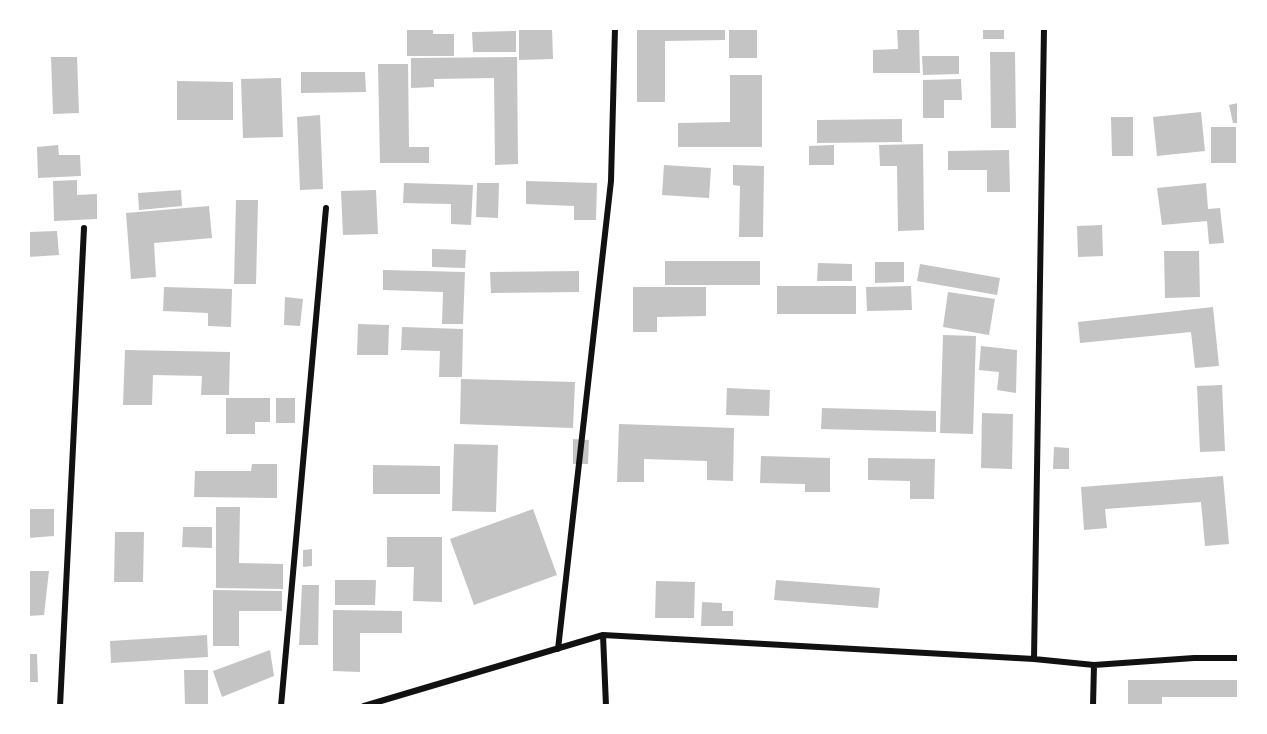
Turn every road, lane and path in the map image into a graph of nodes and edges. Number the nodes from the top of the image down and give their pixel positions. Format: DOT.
graph roads {
  1 [pos="615,28"];
  2 [pos="1044,28"];
  3 [pos="326,208"];
  4 [pos="84,228"];
  5 [pos="603,635"];
  6 [pos="558,649"];
  7 [pos="1239,658"];
  8 [pos="1034,659"];
  9 [pos="1094,665"];
  10 [pos="60,705"];
  11 [pos="281,705"];
  12 [pos="364,705"];
  13 [pos="606,705"];
  14 [pos="1093,705"];
  1 -- 6 [label="street"];
  2 -- 8 [label="street"];
  3 -- 11 [label="street"];
  4 -- 10 [label="street"];
  5 -- 6 [label="street"];
  5 -- 8 [label="street"];
  5 -- 13 [label="street"];
  6 -- 12 [label="street"];
  7 -- 9 [label="street"];
  8 -- 9 [label="street"];
  9 -- 14 [label="street"];
}
